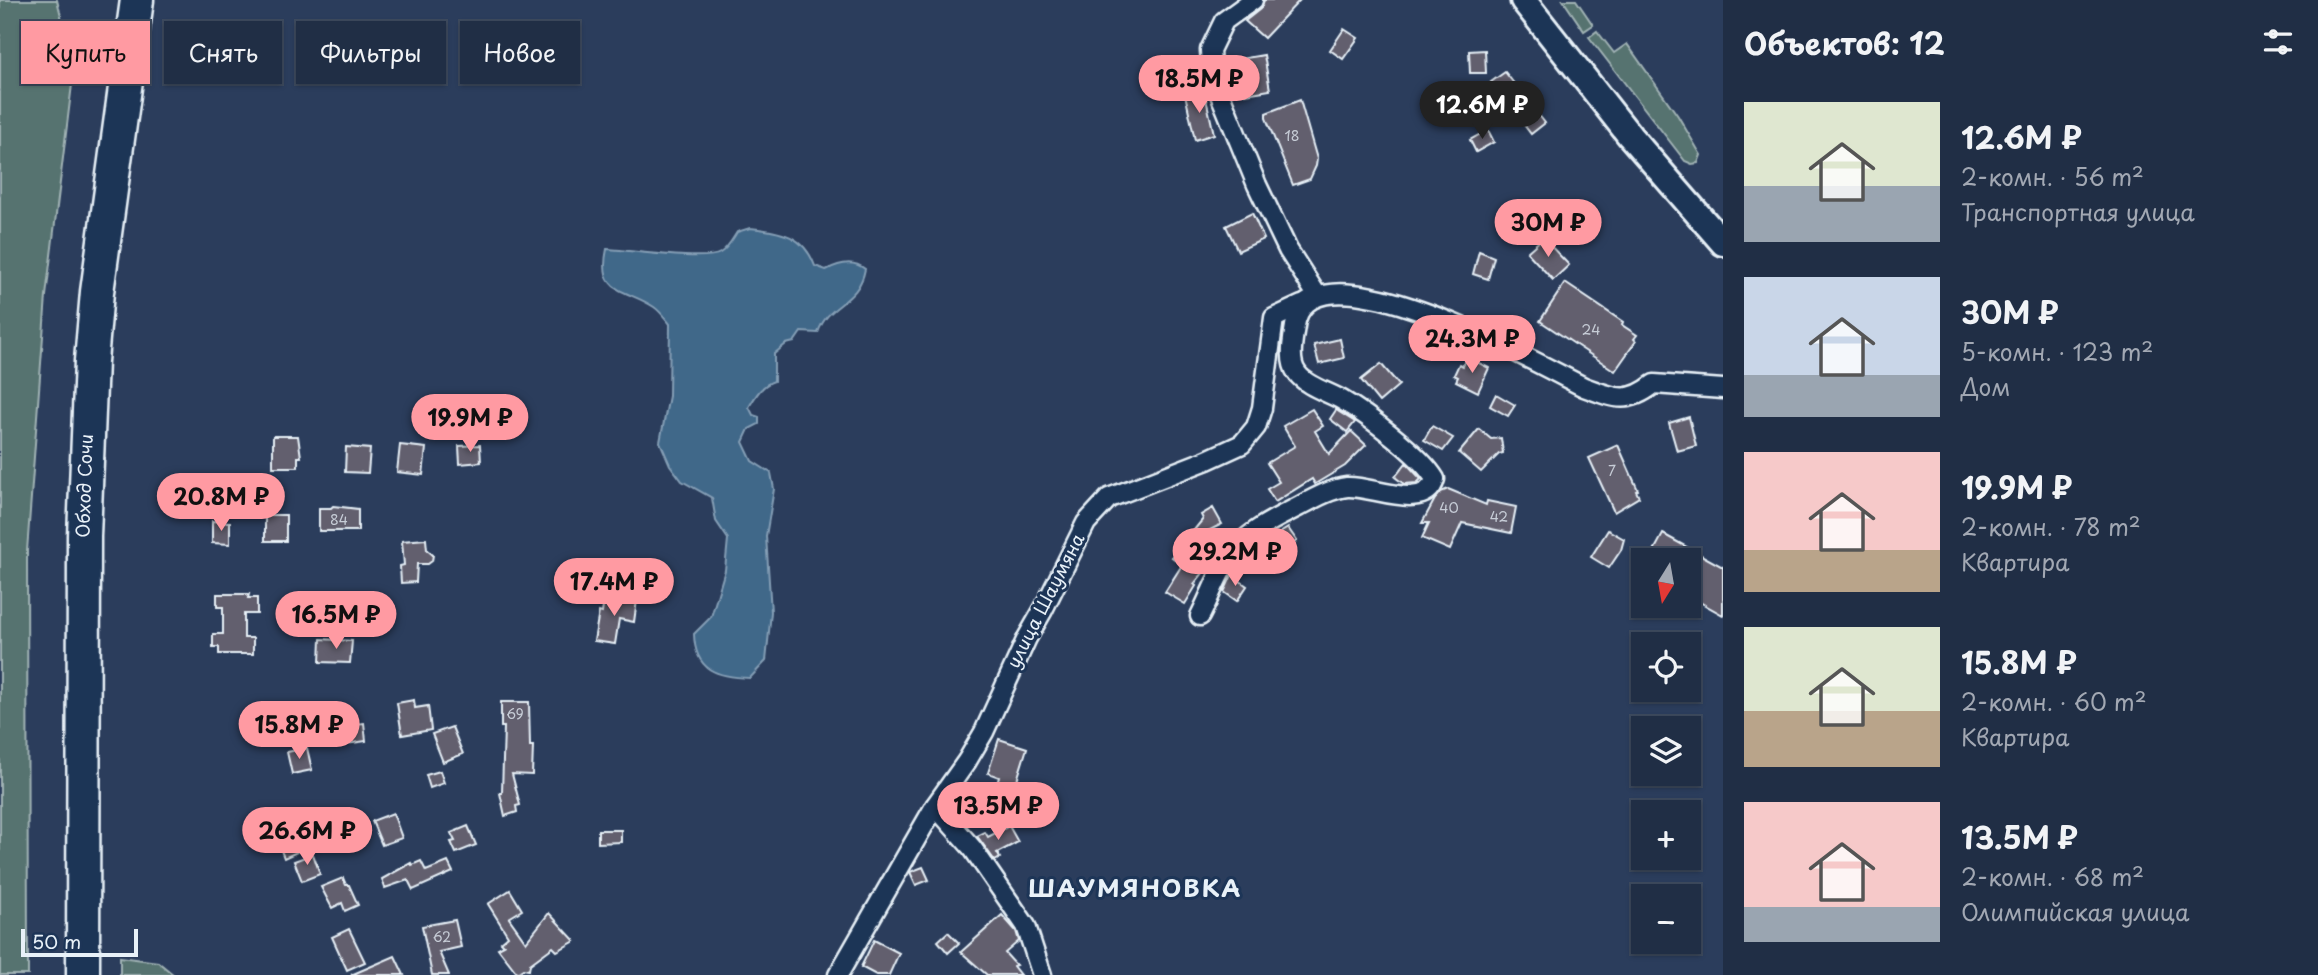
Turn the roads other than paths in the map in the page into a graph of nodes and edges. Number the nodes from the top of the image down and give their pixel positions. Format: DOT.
graph roads {
  1 [pos="137,0"];
  2 [pos="1253,0"];
  3 [pos="1522,0"];
  4 [pos="1723,243"];
  5 [pos="1310,300"];
  6 [pos="1723,389"];
  7 [pos="1200,616"];
  8 [pos="934,806"];
  9 [pos="83,975"];
  10 [pos="838,975"];
  11 [pos="1042,975"];
  1 -- 9 [label="highway, Обход Сочи"];
  2 -- 5 [label="street"];
  3 -- 4 [label="main road"];
  5 -- 6 [label="street"];
  5 -- 7 [label="street"];
  5 -- 8 [label="street, улица Шаумяна"];
  8 -- 10 [label="street, улица Шаумяна"];
  8 -- 11 [label="street"];
}
